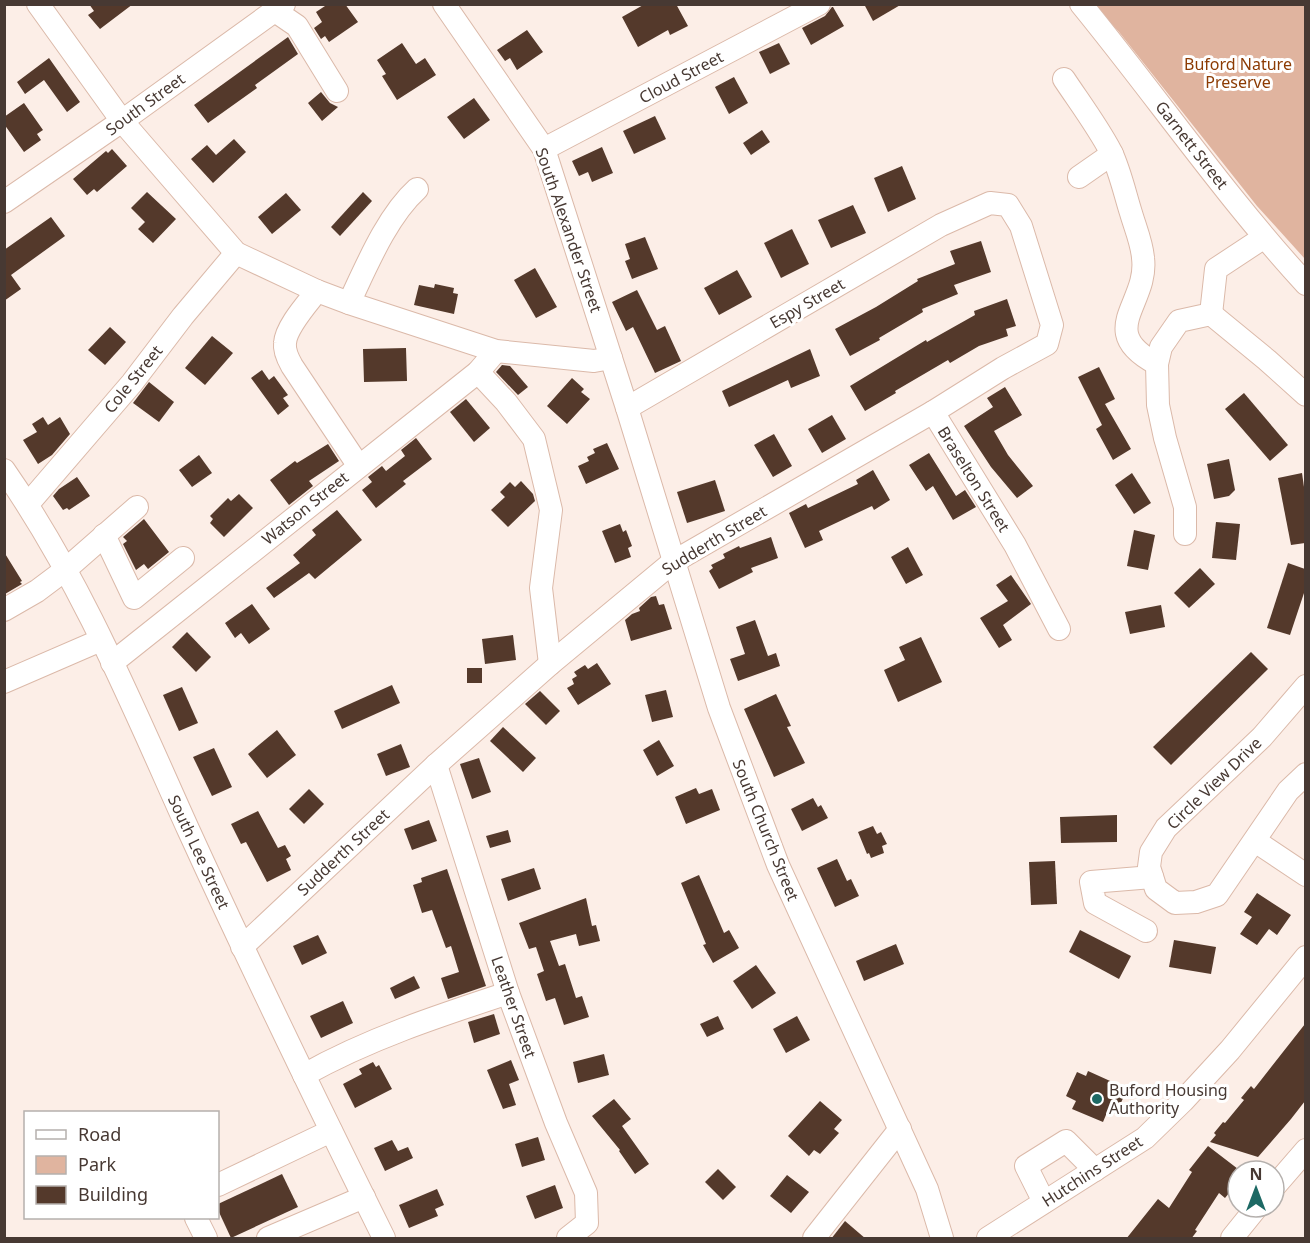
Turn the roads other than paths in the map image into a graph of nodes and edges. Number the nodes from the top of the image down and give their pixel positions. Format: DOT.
graph roads {
  1 [pos="38,4"];
  2 [pos="444,4"];
  3 [pos="819,4"];
  4 [pos="1081,4"];
  5 [pos="280,8"];
  6 [pos="1064,79"];
  7 [pos="337,91"];
  8 [pos="122,121"];
  9 [pos="544,149"];
  10 [pos="1112,154"];
  11 [pos="1079,177"];
  12 [pos="417,189"];
  13 [pos="4,202"];
  14 [pos="990,203"];
  15 [pos="1263,238"];
  16 [pos="236,253"];
  17 [pos="1305,284"];
  18 [pos="317,291"];
  19 [pos="349,303"];
  20 [pos="1211,314"];
  21 [pos="496,351"];
  22 [pos="611,358"];
  23 [pos="1157,364"];
  24 [pos="478,372"];
  25 [pos="1305,395"];
  26 [pos="627,408"];
  27 [pos="933,412"];
  28 [pos="358,465"];
  29 [pos="4,470"];
  30 [pos="28,504"];
  31 [pos="137,507"];
  32 [pos="1185,534"];
  33 [pos="104,535"];
  34 [pos="183,558"];
  35 [pos="673,562"];
  36 [pos="65,570"];
  37 [pos="4,610"];
  38 [pos="1059,629"];
  39 [pos="101,640"];
  40 [pos="112,663"];
  41 [pos="550,664"];
  42 [pos="4,682"];
  43 [pos="1305,686"];
  44 [pos="436,765"];
  45 [pos="1305,774"];
  46 [pos="1255,841"];
  47 [pos="1305,875"];
  48 [pos="1152,877"];
  49 [pos="1146,931"];
  50 [pos="242,947"];
  51 [pos="1305,957"];
  52 [pos="508,993"];
  53 [pos="304,1075"];
  54 [pos="900,1129"];
  55 [pos="331,1131"];
  56 [pos="1305,1150"];
  57 [pos="1095,1170"];
  58 [pos="1286,1173"];
  59 [pos="219,1185"];
  60 [pos="364,1197"];
  61 [pos="1044,1203"];
  62 [pos="196,1219"];
  63 [pos="1248,1219"];
  64 [pos="206,1239"];
  65 [pos="268,1239"];
  66 [pos="384,1239"];
  67 [pos="568,1239"];
  68 [pos="814,1239"];
  69 [pos="942,1239"];
  70 [pos="988,1239"];
  71 [pos="1232,1239"];
  1 -- 8 [label="street"];
  2 -- 9 [label="street, South Alexander Street"];
  3 -- 9 [label="street, Cloud Street"];
  4 -- 15 [label="street, Garnett Street"];
  5 -- 7 [label="street"];
  5 -- 8 [label="street, South Street"];
  6 -- 10 [label="street"];
  8 -- 13 [label="street, South Street"];
  8 -- 16 [label="street"];
  9 -- 22 [label="street, South Alexander Street"];
  10 -- 11 [label="street"];
  10 -- 23 [label="street"];
  12 -- 19 [label="street"];
  14 -- 26 [label="street, Espy Street"];
  14 -- 27 [label="street, Sudderth Street"];
  15 -- 17 [label="street, Garnett Street"];
  15 -- 20 [label="street"];
  16 -- 18 [label="street"];
  16 -- 30 [label="street, Cole Street"];
  18 -- 19 [label="street"];
  18 -- 28 [label="street"];
  19 -- 21 [label="street"];
  20 -- 23 [label="street"];
  20 -- 25 [label="street"];
  21 -- 22 [label="street"];
  21 -- 24 [label="street, Watson Street"];
  22 -- 26 [label="street, South Alexander Street"];
  23 -- 32 [label="street"];
  24 -- 28 [label="street, Watson Street"];
  24 -- 41 [label="street"];
  26 -- 35 [label="street, South Church Street"];
  27 -- 35 [label="street, Sudderth Street"];
  27 -- 38 [label="street, Braselton Street"];
  28 -- 40 [label="street, Watson Street"];
  29 -- 30 [label="street, South Lee Street"];
  30 -- 36 [label="street, South Lee Street"];
  31 -- 33 [label="street"];
  33 -- 34 [label="street"];
  33 -- 36 [label="street"];
  35 -- 41 [label="street, Sudderth Street"];
  35 -- 54 [label="street, South Church Street"];
  36 -- 37 [label="street"];
  36 -- 39 [label="street, South Lee Street"];
  39 -- 40 [label="street, South Lee Street"];
  39 -- 42 [label="street"];
  40 -- 50 [label="street, South Lee Street"];
  41 -- 44 [label="street, Sudderth Street"];
  43 -- 48 [label="street, Circle View Drive"];
  44 -- 50 [label="street, Sudderth Street"];
  44 -- 52 [label="street, Leather Street"];
  45 -- 46 [label="street"];
  46 -- 47 [label="street"];
  46 -- 48 [label="street"];
  48 -- 49 [label="street"];
  50 -- 53 [label="street, South Lee Street"];
  51 -- 57 [label="street, Hutchins Street"];
  52 -- 53 [label="street"];
  52 -- 67 [label="street, Leather Street"];
  53 -- 55 [label="street, South Lee Street"];
  54 -- 68 [label="street"];
  54 -- 69 [label="street, South Church Street"];
  55 -- 59 [label="street"];
  55 -- 60 [label="street, South Lee Street"];
  56 -- 58 [label="street"];
  57 -- 61 [label="street, Hutchins Street"];
  57 -- 61 [label="street"];
  60 -- 65 [label="street"];
  60 -- 66 [label="street, South Lee Street"];
  61 -- 70 [label="street, Hutchins Street"];
  62 -- 64 [label="street"];
  63 -- 71 [label="street"];
}
